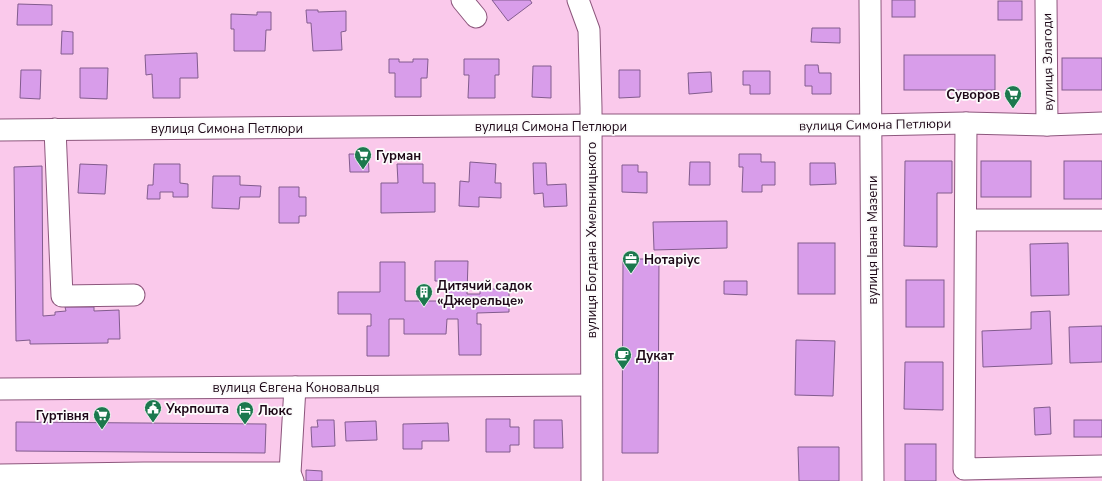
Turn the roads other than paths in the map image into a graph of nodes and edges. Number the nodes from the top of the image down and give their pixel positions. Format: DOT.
graph roads {
  1 [pos="462,0"];
  2 [pos="578,0"];
  3 [pos="870,0"];
  4 [pos="1046,0"];
  5 [pos="476,16"];
  6 [pos="966,123"];
  7 [pos="1102,123"];
  8 [pos="591,125"];
  9 [pos="871,125"];
  10 [pos="1047,125"];
  11 [pos="55,129"];
  12 [pos="0,130"];
  13 [pos="966,220"];
  14 [pos="1102,220"];
  15 [pos="134,295"];
  16 [pos="591,385"];
  17 [pos="295,387"];
  18 [pos="0,389"];
  19 [pos="1102,466"];
  20 [pos="0,475"];
  21 [pos="292,477"];
  22 [pos="592,481"];
  23 [pos="873,481"];
  1 -- 5 [label="street"];
  2 -- 8 [label="street, вулиця Богдана Хмельницького"];
  3 -- 9 [label="street, вулиця Івана Мазепи"];
  4 -- 10 [label="street, вулиця Злагоди"];
  6 -- 9 [label="street, вулиця Симона Петлюри"];
  6 -- 10 [label="street, вулиця Симона Петлюри"];
  6 -- 13 [label="street"];
  7 -- 10 [label="street, вулиця Симона Петлюри"];
  8 -- 9 [label="street, вулиця Симона Петлюри"];
  8 -- 11 [label="street, вулиця Симона Петлюри"];
  8 -- 16 [label="street, вулиця Богдана Хмельницького"];
  9 -- 23 [label="street, вулиця Івана Мазепи"];
  11 -- 12 [label="street, вулиця Симона Петлюри"];
  11 -- 15 [label="street"];
  13 -- 14 [label="street"];
  13 -- 19 [label="street"];
  16 -- 17 [label="street, вулиця Євгена Коновальця"];
  16 -- 22 [label="street, вулиця Богдана Хмельницького"];
  17 -- 18 [label="street, вулиця Євгена Коновальця"];
  17 -- 21 [label="street"];
  20 -- 21 [label="street"];
}
